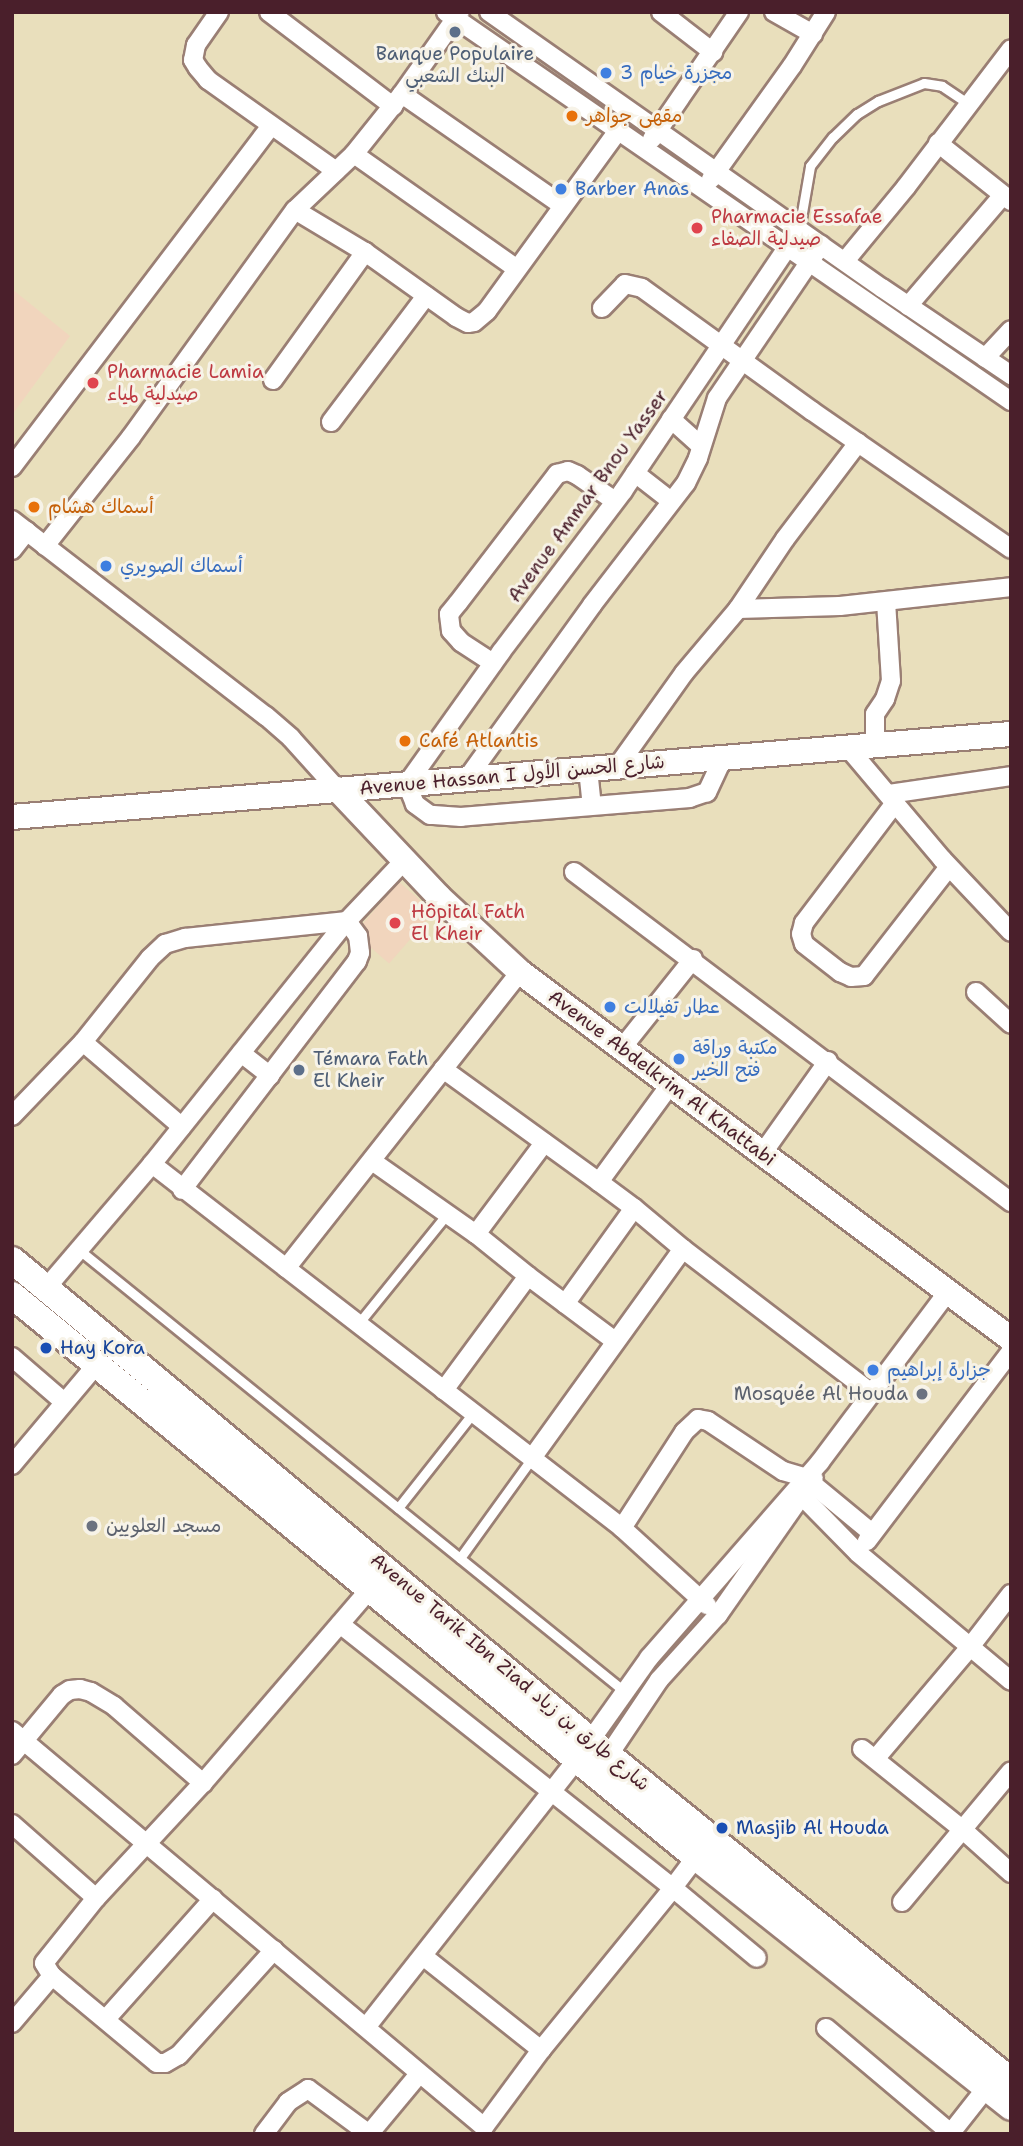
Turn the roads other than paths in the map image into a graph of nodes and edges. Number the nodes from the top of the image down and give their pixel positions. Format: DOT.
graph roads {
  1 [pos="219,12"];
  2 [pos="269,12"];
  3 [pos="489,12"];
  4 [pos="661,12"];
  5 [pos="739,12"];
  6 [pos="774,12"];
  7 [pos="826,12"];
  8 [pos="454,15"];
  9 [pos="813,34"];
  10 [pos="1011,49"];
  11 [pos="713,52"];
  12 [pos="398,100"];
  13 [pos="967,103"];
  14 [pos="271,126"];
  15 [pos="618,131"];
  16 [pos="659,131"];
  17 [pos="938,143"];
  18 [pos="643,150"];
  19 [pos="355,154"];
  20 [pos="717,171"];
  21 [pos="336,172"];
  22 [pos="703,190"];
  23 [pos="1009,199"];
  24 [pos="563,206"];
  25 [pos="295,210"];
  26 [pos="799,230"];
  27 [pos="821,245"];
  28 [pos="788,248"];
  29 [pos="365,252"];
  30 [pos="845,261"];
  31 [pos="809,262"];
  32 [pos="517,269"];
  33 [pos="426,296"];
  34 [pos="908,306"];
  35 [pos="602,307"];
  36 [pos="1011,330"];
  37 [pos="722,345"];
  38 [pos="985,358"];
  39 [pos="742,359"];
  40 [pos="1011,375"];
  41 [pos="274,380"];
  42 [pos="1011,401"];
  43 [pos="671,419"];
  44 [pos="331,422"];
  45 [pos="858,443"];
  46 [pos="701,446"];
  47 [pos="12,467"];
  48 [pos="635,473"];
  49 [pos="615,501"];
  50 [pos="671,501"];
  51 [pos="12,520"];
  52 [pos="27,531"];
  53 [pos="46,546"];
  54 [pos="12,550"];
  55 [pos="1011,550"];
  56 [pos="1011,587"];
  57 [pos="886,602"];
  58 [pos="738,609"];
  59 [pos="493,663"];
  60 [pos="1011,734"];
  61 [pos="875,748"];
  62 [pos="850,750"];
  63 [pos="723,758"];
  64 [pos="617,767"];
  65 [pos="589,769"];
  66 [pos="1011,776"];
  67 [pos="467,780"];
  68 [pos="407,784"];
  69 [pos="337,789"];
  70 [pos="892,799"];
  71 [pos="592,805"];
  72 [pos="12,817"];
  73 [pos="404,861"];
  74 [pos="949,867"];
  75 [pos="574,872"];
  76 [pos="347,921"];
  77 [pos="1011,932"];
  78 [pos="693,959"];
  79 [pos="520,972"];
  80 [pos="976,992"];
  81 [pos="1011,1024"];
  82 [pos="83,1042"];
  83 [pos="622,1048"];
  84 [pos="241,1053"];
  85 [pos="828,1061"];
  86 [pos="443,1069"];
  87 [pos="270,1076"];
  88 [pos="670,1085"];
  89 [pos="12,1116"];
  90 [pos="182,1127"];
  91 [pos="544,1143"];
  92 [pos="762,1154"];
  93 [pos="372,1161"];
  94 [pos="152,1164"];
  95 [pos="599,1182"];
  96 [pos="182,1191"];
  97 [pos="1011,1202"];
  98 [pos="634,1208"];
  99 [pos="447,1214"];
  100 [pos="476,1234"];
  101 [pos="77,1248"];
  102 [pos="683,1249"];
  103 [pos="12,1260"];
  104 [pos="286,1268"];
  105 [pos="528,1276"];
  106 [pos="47,1287"];
  107 [pos="947,1293"];
  108 [pos="12,1294"];
  109 [pos="565,1304"];
  110 [pos="358,1324"];
  111 [pos="1011,1339"];
  112 [pos="615,1340"];
  113 [pos="1011,1351"];
  114 [pos="12,1357"];
  115 [pos="97,1364"];
  116 [pos="444,1390"];
  117 [pos="870,1392"];
  118 [pos="64,1402"];
  119 [pos="473,1413"];
  120 [pos="532,1458"];
  121 [pos="12,1465"];
  122 [pos="803,1486"];
  123 [pos="398,1508"];
  124 [pos="622,1528"];
  125 [pos="872,1533"];
  126 [pos="858,1553"];
  127 [pos="460,1558"];
  128 [pos="371,1588"];
  129 [pos="1011,1594"];
  130 [pos="700,1600"];
  131 [pos="718,1615"];
  132 [pos="340,1624"];
  133 [pos="970,1647"];
  134 [pos="1011,1681"];
  135 [pos="624,1691"];
  136 [pos="18,1736"];
  137 [pos="12,1755"];
  138 [pos="593,1756"];
  139 [pos="1011,1771"];
  140 [pos="203,1783"];
  141 [pos="551,1792"];
  142 [pos="12,1824"];
  143 [pos="962,1829"];
  144 [pos="147,1845"];
  145 [pos="696,1857"];
  146 [pos="1011,1873"];
  147 [pos="673,1888"];
  148 [pos="96,1898"];
  149 [pos="213,1899"];
  150 [pos="902,1902"];
  151 [pos="274,1950"];
  152 [pos="423,1956"];
  153 [pos="757,1958"];
  154 [pos="52,1976"];
  155 [pos="106,2019"];
  156 [pos="12,2023"];
  157 [pos="367,2026"];
  158 [pos="826,2028"];
  159 [pos="541,2050"];
  160 [pos="419,2074"];
  161 [pos="999,2084"];
  162 [pos="1011,2107"];
  163 [pos="489,2130"];
  164 [pos="951,2133"];
  165 [pos="264,2134"];
  166 [pos="369,2134"];
  1 -- 14 [label="street"];
  2 -- 12 [label="street"];
  3 -- 16 [label="street"];
  4 -- 11 [label="street"];
  5 -- 11 [label="street"];
  6 -- 9 [label="street"];
  7 -- 9 [label="street"];
  8 -- 12 [label="street"];
  8 -- 15 [label="street"];
  9 -- 20 [label="street"];
  10 -- 13 [label="street"];
  11 -- 16 [label="street"];
  12 -- 19 [label="street"];
  12 -- 24 [label="street"];
  13 -- 17 [label="street"];
  13 -- 26 [label="lane"];
  14 -- 21 [label="street"];
  14 -- 47 [label="street"];
  15 -- 18 [label="street"];
  15 -- 24 [label="street"];
  16 -- 18 [label="street"];
  16 -- 20 [label="street"];
  17 -- 23 [label="street"];
  17 -- 30 [label="street"];
  18 -- 22 [label="street"];
  19 -- 21 [label="street"];
  19 -- 32 [label="street"];
  20 -- 22 [label="street"];
  20 -- 26 [label="street"];
  21 -- 25 [label="street"];
  22 -- 28 [label="street"];
  23 -- 34 [label="street"];
  24 -- 32 [label="street"];
  25 -- 29 [label="street"];
  25 -- 53 [label="street"];
  26 -- 27 [label="street"];
  26 -- 28 [label="street, Avenue Ammar Bnou Yasser"];
  27 -- 30 [label="street"];
  27 -- 31 [label="street"];
  28 -- 31 [label="street"];
  28 -- 37 [label="street, Avenue Ammar Bnou Yasser"];
  29 -- 33 [label="street"];
  29 -- 41 [label="street"];
  30 -- 34 [label="street"];
  31 -- 39 [label="street"];
  31 -- 42 [label="street"];
  32 -- 33 [label="street"];
  33 -- 44 [label="street"];
  34 -- 38 [label="street"];
  35 -- 37 [label="street"];
  36 -- 38 [label="street"];
  37 -- 39 [label="street"];
  37 -- 43 [label="street, Avenue Ammar Bnou Yasser"];
  38 -- 40 [label="street"];
  39 -- 45 [label="street"];
  39 -- 46 [label="street"];
  43 -- 46 [label="street"];
  43 -- 48 [label="street, Avenue Ammar Bnou Yasser"];
  45 -- 55 [label="street"];
  45 -- 58 [label="street"];
  46 -- 50 [label="street"];
  48 -- 49 [label="street, Avenue Ammar Bnou Yasser"];
  48 -- 50 [label="street"];
  49 -- 59 [label="street, Avenue Ammar Bnou Yasser"];
  49 -- 59 [label="street"];
  50 -- 67 [label="street"];
  51 -- 52 [label="street"];
  52 -- 53 [label="street"];
  52 -- 54 [label="street"];
  53 -- 69 [label="street"];
  56 -- 57 [label="street"];
  57 -- 58 [label="street"];
  57 -- 61 [label="street"];
  58 -- 64 [label="street"];
  59 -- 68 [label="street, Avenue Ammar Bnou Yasser"];
  60 -- 61 [label="main road, Avenue Hassan I شارع الحسن الأول"];
  61 -- 62 [label="main road, Avenue Hassan I شارع الحسن الأول"];
  62 -- 63 [label="main road, Avenue Hassan I شارع الحسن الأول"];
  62 -- 70 [label="street"];
  63 -- 64 [label="main road, Avenue Hassan I شارع الحسن الأول"];
  63 -- 71 [label="street"];
  64 -- 65 [label="main road, Avenue Hassan I شارع الحسن الأول"];
  65 -- 67 [label="main road, Avenue Hassan I شارع الحسن الأول"];
  65 -- 71 [label="street"];
  66 -- 70 [label="street"];
  67 -- 68 [label="main road, Avenue Hassan I شارع الحسن الأول"];
  68 -- 69 [label="main road, Avenue Hassan I شارع الحسن الأول"];
  68 -- 71 [label="street"];
  69 -- 72 [label="main road, Avenue Hassan I شارع الحسن الأول"];
  69 -- 73 [label="main road, Avenue Abdelkrim Al Khattabi"];
  70 -- 74 [label="street"];
  70 -- 74 [label="street"];
  73 -- 76 [label="street"];
  73 -- 79 [label="main road, Avenue Abdelkrim Al Khattabi"];
  74 -- 77 [label="street"];
  75 -- 78 [label="street"];
  76 -- 82 [label="street"];
  76 -- 84 [label="street"];
  76 -- 87 [label="street"];
  78 -- 83 [label="street"];
  78 -- 85 [label="street"];
  79 -- 83 [label="main road, Avenue Abdelkrim Al Khattabi"];
  79 -- 86 [label="street"];
  80 -- 81 [label="street"];
  82 -- 89 [label="street"];
  82 -- 90 [label="street"];
  83 -- 88 [label="main road, Avenue Abdelkrim Al Khattabi"];
  84 -- 87 [label="street"];
  84 -- 90 [label="street"];
  85 -- 92 [label="street"];
  85 -- 97 [label="street"];
  86 -- 91 [label="street"];
  86 -- 93 [label="street"];
  87 -- 96 [label="street"];
  88 -- 92 [label="main road, Avenue Abdelkrim Al Khattabi"];
  88 -- 95 [label="street"];
  90 -- 94 [label="street"];
  91 -- 95 [label="street"];
  91 -- 100 [label="street"];
  92 -- 107 [label="main road, Avenue Abdelkrim Al Khattabi"];
  93 -- 99 [label="street"];
  93 -- 104 [label="street"];
  94 -- 96 [label="street"];
  94 -- 101 [label="street"];
  95 -- 98 [label="street"];
  96 -- 104 [label="street"];
  98 -- 102 [label="street"];
  98 -- 109 [label="street"];
  99 -- 100 [label="street"];
  99 -- 110 [label="lane"];
  100 -- 105 [label="street"];
  101 -- 106 [label="street"];
  101 -- 123 [label="lane"];
  102 -- 112 [label="street"];
  102 -- 117 [label="street"];
  103 -- 106 [label="main road, Avenue Tarik Ibn Ziad شارع طارق بن زياد"];
  104 -- 110 [label="street"];
  105 -- 109 [label="street"];
  105 -- 116 [label="street"];
  106 -- 138 [label="main road, Avenue Tarik Ibn Ziad شارع طارق بن زياد"];
  107 -- 111 [label="main road, Avenue Abdelkrim Al Khattabi"];
  107 -- 117 [label="street"];
  108 -- 115 [label="main road, Avenue Tarik Ibn Ziad شارع طارق بن زياد"];
  109 -- 112 [label="street"];
  110 -- 116 [label="street"];
  112 -- 120 [label="street"];
  113 -- 125 [label="street"];
  114 -- 118 [label="street"];
  115 -- 118 [label="street"];
  115 -- 128 [label="main road, Avenue Tarik Ibn Ziad شارع طارق بن زياد"];
  116 -- 119 [label="street"];
  117 -- 122 [label="street"];
  118 -- 121 [label="street"];
  119 -- 120 [label="street"];
  119 -- 123 [label="lane"];
  120 -- 124 [label="street"];
  120 -- 127 [label="lane"];
  122 -- 124 [label="street"];
  122 -- 125 [label="street"];
  122 -- 126 [label="street"];
  122 -- 130 [label="street"];
  122 -- 131 [label="street"];
  123 -- 127 [label="lane"];
  124 -- 130 [label="street"];
  125 -- 126 [label="street"];
  126 -- 133 [label="street"];
  127 -- 135 [label="lane"];
  128 -- 132 [label="street"];
  128 -- 138 [label="main road, Avenue Tarik Ibn Ziad شارع طارق بن زياد"];
  129 -- 133 [label="street"];
  130 -- 131 [label="street"];
  130 -- 135 [label="street"];
  131 -- 138 [label="street"];
  132 -- 140 [label="street"];
  132 -- 141 [label="street"];
  133 -- 134 [label="street"];
  133 -- 143 [label="street"];
  135 -- 138 [label="street"];
  136 -- 137 [label="street"];
  136 -- 140 [label="street"];
  136 -- 144 [label="street"];
  138 -- 141 [label="street"];
  138 -- 145 [label="main road, Avenue Tarik Ibn Ziad شارع طارق بن زياد"];
  138 -- 161 [label="main road, Avenue Tarik Ibn Ziad شارع طارق بن زياد"];
  139 -- 143 [label="street"];
  140 -- 144 [label="street"];
  141 -- 147 [label="street"];
  141 -- 152 [label="street"];
  142 -- 148 [label="street"];
  143 -- 146 [label="street"];
  143 -- 150 [label="street"];
  144 -- 148 [label="street"];
  144 -- 149 [label="street"];
  145 -- 147 [label="street"];
  145 -- 161 [label="main road, Avenue Tarik Ibn Ziad شارع طارق بن زياد"];
  147 -- 153 [label="street"];
  147 -- 159 [label="street"];
  148 -- 154 [label="street"];
  149 -- 151 [label="street"];
  149 -- 155 [label="street"];
  151 -- 155 [label="street"];
  151 -- 157 [label="street"];
  152 -- 157 [label="street"];
  152 -- 159 [label="street"];
  154 -- 155 [label="street"];
  154 -- 156 [label="street"];
  157 -- 160 [label="street"];
  158 -- 164 [label="street"];
  159 -- 163 [label="street"];
  160 -- 163 [label="street"];
  160 -- 166 [label="street"];
  161 -- 162 [label="main road, Avenue Tarik Ibn Ziad شارع طارق بن زياد"];
  161 -- 164 [label="street"];
  165 -- 166 [label="street"];
}
